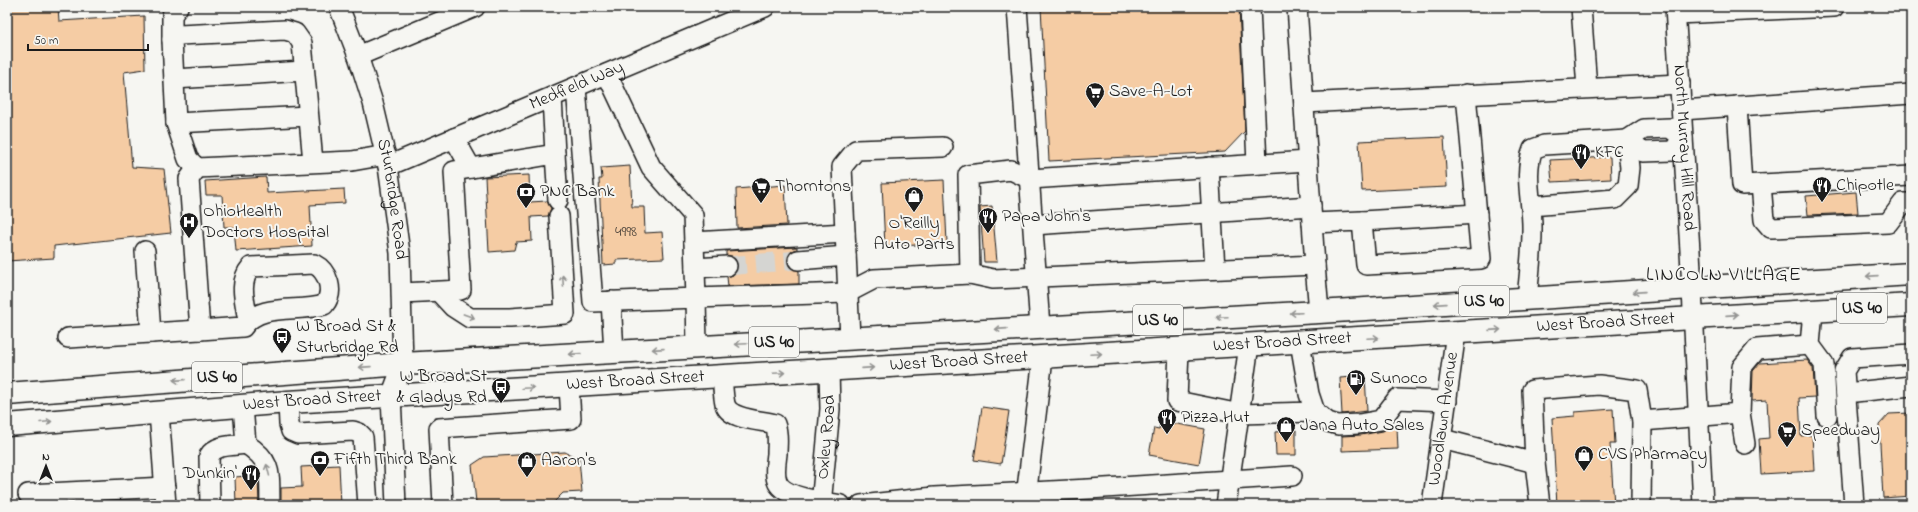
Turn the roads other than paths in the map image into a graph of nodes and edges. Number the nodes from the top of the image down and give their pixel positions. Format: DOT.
graph roads {
  1 [pos="178,7"];
  2 [pos="338,7"];
  3 [pos="476,7"];
  4 [pos="765,7"];
  5 [pos="1017,7"];
  6 [pos="1250,7"];
  7 [pos="1297,7"];
  8 [pos="1581,7"];
  9 [pos="1834,7"];
  10 [pos="1727,10"];
  11 [pos="1676,11"];
  12 [pos="172,40"];
  13 [pos="358,56"];
  14 [pos="304,71"];
  15 [pos="607,74"];
  16 [pos="174,79"];
  17 [pos="1680,84"];
  18 [pos="576,87"];
  19 [pos="1587,88"];
  20 [pos="1466,94"];
  21 [pos="1911,94"];
  22 [pos="552,97"];
  23 [pos="1304,103"];
  24 [pos="1737,106"];
  25 [pos="1682,110"];
  26 [pos="308,116"];
  27 [pos="176,123"];
  28 [pos="454,138"];
  29 [pos="1683,138"];
  30 [pos="1628,140"];
  31 [pos="943,147"];
  32 [pos="555,154"];
  33 [pos="387,160"];
  34 [pos="1308,161"];
  35 [pos="313,162"];
  36 [pos="1258,164"];
  37 [pos="1209,167"];
  38 [pos="197,168"];
  39 [pos="471,168"];
  40 [pos="1911,176"];
  41 [pos="1030,179"];
  42 [pos="1761,184"];
  43 [pos="1911,203"];
  44 [pos="1531,206"];
  45 [pos="1212,212"];
  46 [pos="1312,214"];
  47 [pos="1477,214"];
  48 [pos="1362,221"];
  49 [pos="1033,225"];
  50 [pos="845,233"];
  51 [pos="694,242"];
  52 [pos="145,251"];
  53 [pos="846,256"];
  54 [pos="798,260"];
  55 [pos="1315,265"];
  56 [pos="727,266"];
  57 [pos="695,268"];
  58 [pos="1215,269"];
  59 [pos="970,274"];
  60 [pos="1911,274"];
  61 [pos="1037,277"];
  62 [pos="1692,288"];
  63 [pos="439,292"];
  64 [pos="402,293"];
  65 [pos="847,293"];
  66 [pos="696,298"];
  67 [pos="1527,299"];
  68 [pos="610,301"];
  69 [pos="1911,305"];
  70 [pos="1813,311"];
  71 [pos="1319,312"];
  72 [pos="1275,314"];
  73 [pos="1693,318"];
  74 [pos="248,320"];
  75 [pos="1040,327"];
  76 [pos="200,330"];
  77 [pos="1456,332"];
  78 [pos="151,333"];
  79 [pos="68,338"];
  80 [pos="850,338"];
  81 [pos="1300,342"];
  82 [pos="1810,344"];
  83 [pos="1249,345"];
  84 [pos="697,347"];
  85 [pos="1179,349"];
  86 [pos="614,352"];
  87 [pos="1911,354"];
  88 [pos="1043,358"];
  89 [pos="403,364"];
  90 [pos="829,370"];
  91 [pos="722,376"];
  92 [pos="608,384"];
  93 [pos="569,386"];
  94 [pos="1911,386"];
  95 [pos="1846,393"];
  96 [pos="7,394"];
  97 [pos="391,396"];
  98 [pos="1447,401"];
  99 [pos="288,402"];
  100 [pos="243,406"];
  101 [pos="159,412"];
  102 [pos="1315,412"];
  103 [pos="1740,413"];
  104 [pos="1240,414"];
  105 [pos="1827,416"];
  106 [pos="1699,417"];
  107 [pos="1642,421"];
  108 [pos="7,425"];
  109 [pos="1442,439"];
  110 [pos="246,444"];
  111 [pos="1745,444"];
  112 [pos="393,450"];
  113 [pos="364,453"];
  114 [pos="1535,463"];
  115 [pos="1292,476"];
  116 [pos="1230,480"];
  117 [pos="28,494"];
  118 [pos="166,496"];
  119 [pos="111,498"];
  120 [pos="1025,499"];
  121 [pos="922,502"];
  122 [pos="821,503"];
  123 [pos="210,505"];
  124 [pos="270,505"];
  125 [pos="368,505"];
  126 [pos="396,505"];
  127 [pos="443,505"];
  128 [pos="841,505"];
  129 [pos="861,505"];
  130 [pos="1226,505"];
  131 [pos="1432,505"];
  132 [pos="1540,505"];
  133 [pos="1641,505"];
  134 [pos="1703,505"];
  135 [pos="1854,505"];
  1 -- 12 [label="street"];
  2 -- 13 [label="street, Sturbridge Road"];
  3 -- 13 [label="street"];
  4 -- 15 [label="street, Medfield Way"];
  5 -- 41 [label="street"];
  6 -- 36 [label="street"];
  7 -- 23 [label="street"];
  8 -- 19 [label="street"];
  9 -- 10 [label="street"];
  10 -- 11 [label="street"];
  11 -- 17 [label="street, North Murray Hill Road"];
  12 -- 14 [label="street"];
  12 -- 16 [label="street"];
  13 -- 33 [label="street, Sturbridge Road"];
  14 -- 16 [label="street"];
  14 -- 26 [label="street"];
  15 -- 18 [label="street, Medfield Way"];
  15 -- 51 [label="street"];
  16 -- 27 [label="street"];
  17 -- 19 [label="street"];
  17 -- 25 [label="street, North Murray Hill Road"];
  18 -- 22 [label="street, Medfield Way"];
  18 -- 68 [label="street"];
  19 -- 20 [label="street"];
  20 -- 23 [label="street"];
  20 -- 47 [label="street"];
  21 -- 24 [label="street"];
  22 -- 28 [label="street, Medfield Way"];
  22 -- 32 [label="street"];
  23 -- 34 [label="street"];
  24 -- 25 [label="street"];
  24 -- 42 [label="street"];
  25 -- 29 [label="street, North Murray Hill Road"];
  26 -- 27 [label="street"];
  26 -- 35 [label="street"];
  27 -- 38 [label="street"];
  28 -- 33 [label="street, Medfield Way"];
  28 -- 39 [label="street"];
  29 -- 30 [label="street"];
  29 -- 62 [label="street, North Murray Hill Road"];
  30 -- 44 [label="street"];
  30 -- 44 [label="street"];
  31 -- 50 [label="street"];
  32 -- 39 [label="street"];
  63 -- 32 [label="street, one-way"];
  33 -- 35 [label="street, Medfield Way"];
  33 -- 64 [label="street, Sturbridge Road"];
  34 -- 36 [label="street"];
  34 -- 46 [label="street"];
  35 -- 38 [label="street, Medfield Way"];
  36 -- 37 [label="street"];
  37 -- 41 [label="street"];
  37 -- 45 [label="street"];
  38 -- 76 [label="street"];
  39 -- 63 [label="street"];
  40 -- 42 [label="street"];
  41 -- 49 [label="street"];
  41 -- 59 [label="street"];
  42 -- 43 [label="street"];
  44 -- 67 [label="street"];
  45 -- 46 [label="street"];
  45 -- 49 [label="street"];
  45 -- 58 [label="street"];
  46 -- 48 [label="street"];
  46 -- 55 [label="street"];
  47 -- 48 [label="street"];
  47 -- 48 [label="street"];
  49 -- 61 [label="street"];
  50 -- 51 [label="street"];
  50 -- 53 [label="street"];
  51 -- 57 [label="street"];
  52 -- 78 [label="street"];
  53 -- 54 [label="street"];
  53 -- 65 [label="street"];
  55 -- 58 [label="street"];
  55 -- 71 [label="street"];
  56 -- 57 [label="street"];
  57 -- 66 [label="street"];
  58 -- 61 [label="street"];
  59 -- 61 [label="street"];
  59 -- 65 [label="street"];
  60 -- 62 [label="main road, West Broad Street / US 40, one-way"];
  61 -- 75 [label="street"];
  62 -- 67 [label="main road, West Broad Street / US 40, one-way"];
  62 -- 73 [label="street, North Murray Hill Road"];
  63 -- 64 [label="street"];
  64 -- 89 [label="street, Sturbridge Road"];
  65 -- 66 [label="street"];
  65 -- 80 [label="street"];
  66 -- 68 [label="street"];
  66 -- 84 [label="street"];
  67 -- 71 [label="main road, West Broad Street / US 40, one-way"];
  68 -- 86 [label="street"];
  69 -- 70 [label="main road, West Broad Street / US 40"];
  73 -- 70 [label="main road, West Broad Street / US 40, one-way"];
  70 -- 82 [label="street"];
  71 -- 72 [label="main road, West Broad Street / US 40, one-way"];
  72 -- 75 [label="main road, West Broad Street / US 40, one-way"];
  72 -- 88 [label="main road"];
  77 -- 73 [label="main road, West Broad Street / US 40, one-way"];
  73 -- 106 [label="street, North Murray Hill Road"];
  74 -- 74 [label="street"];
  74 -- 76 [label="street"];
  75 -- 80 [label="main road, West Broad Street / US 40, one-way"];
  76 -- 78 [label="street"];
  81 -- 77 [label="main road, West Broad Street / US 40, one-way"];
  77 -- 98 [label="street, Woodlawn Avenue"];
  78 -- 79 [label="street"];
  80 -- 84 [label="main road, West Broad Street / US 40, one-way"];
  80 -- 92 [label="main road"];
  81 -- 83 [label="main road, West Broad Street / US 40"];
  81 -- 102 [label="street"];
  82 -- 103 [label="street"];
  82 -- 105 [label="street"];
  83 -- 85 [label="main road, West Broad Street / US 40"];
  83 -- 104 [label="street"];
  84 -- 86 [label="main road, West Broad Street / US 40, one-way"];
  88 -- 85 [label="main road, West Broad Street / US 40, one-way"];
  85 -- 104 [label="street"];
  86 -- 89 [label="main road, West Broad Street / US 40, one-way"];
  87 -- 95 [label="street"];
  90 -- 88 [label="main road, West Broad Street / US 40, one-way"];
  88 -- 120 [label="street"];
  89 -- 96 [label="main road, West Broad Street / US 40, one-way"];
  89 -- 97 [label="street, Sturbridge Road"];
  91 -- 90 [label="main road, West Broad Street / US 40, one-way"];
  90 -- 122 [label="street, Oxley Road"];
  91 -- 92 [label="main road, West Broad Street / US 40"];
  91 -- 122 [label="street"];
  92 -- 93 [label="main road, West Broad Street / US 40"];
  97 -- 93 [label="main road, West Broad Street / US 40, one-way"];
  93 -- 127 [label="street"];
  94 -- 95 [label="street"];
  95 -- 135 [label="street"];
  97 -- 99 [label="main road, West Broad Street / US 40"];
  97 -- 112 [label="street"];
  98 -- 102 [label="street"];
  98 -- 109 [label="street, Woodlawn Avenue"];
  99 -- 100 [label="main road, West Broad Street / US 40"];
  99 -- 113 [label="street"];
  100 -- 101 [label="main road, West Broad Street / US 40"];
  100 -- 110 [label="street"];
  108 -- 101 [label="main road, West Broad Street / US 40, one-way"];
  101 -- 118 [label="street"];
  102 -- 104 [label="street"];
  103 -- 106 [label="street"];
  103 -- 111 [label="street"];
  104 -- 116 [label="street"];
  106 -- 107 [label="street"];
  106 -- 134 [label="street, North Murray Hill Road"];
  107 -- 114 [label="street"];
  107 -- 133 [label="street"];
  109 -- 114 [label="street"];
  109 -- 131 [label="street, Woodlawn Avenue"];
  110 -- 123 [label="street"];
  124 -- 110 [label="street, one-way"];
  112 -- 113 [label="street"];
  112 -- 126 [label="street"];
  113 -- 125 [label="street"];
  114 -- 132 [label="street"];
  115 -- 116 [label="street"];
  116 -- 120 [label="street"];
  116 -- 130 [label="street"];
  117 -- 119 [label="street"];
  118 -- 119 [label="street"];
  120 -- 121 [label="street"];
  121 -- 129 [label="street"];
  122 -- 128 [label="street"];
}
